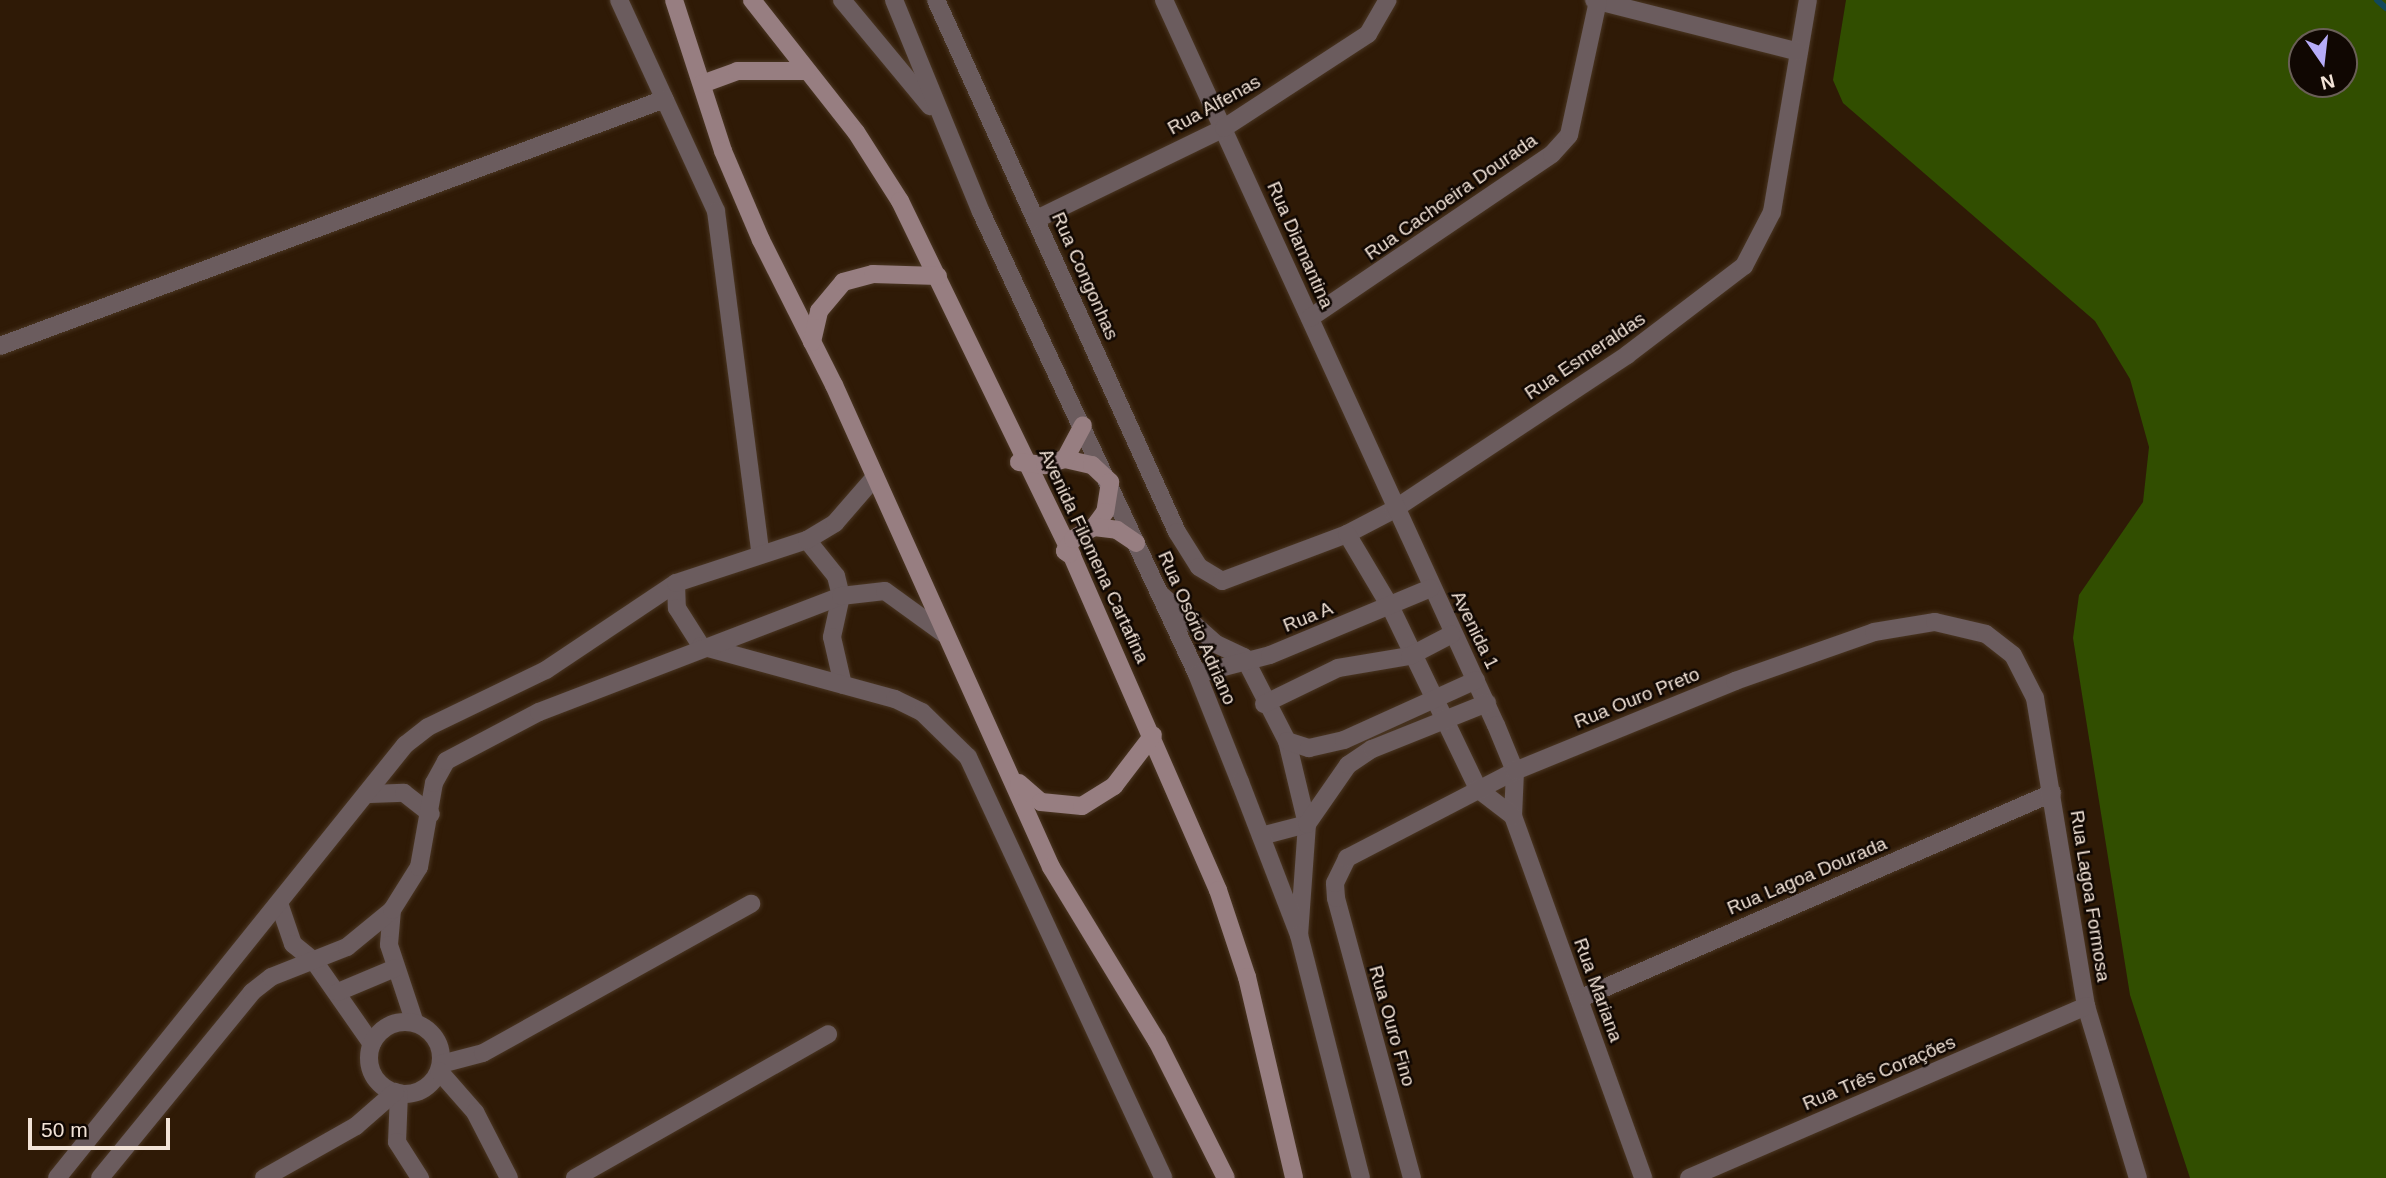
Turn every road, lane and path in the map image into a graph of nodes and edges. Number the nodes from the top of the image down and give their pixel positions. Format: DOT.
graph roads {
  1 [pos="620,0"];
  2 [pos="674,0"];
  3 [pos="752,0"];
  4 [pos="842,0"];
  5 [pos="894,0"];
  6 [pos="936,0"];
  7 [pos="1164,0"];
  8 [pos="1388,0"];
  9 [pos="1808,0"];
  10 [pos="1596,1"];
  11 [pos="1799,52"];
  12 [pos="807,71"];
  13 [pos="702,84"];
  14 [pos="665,99"];
  15 [pos="939,117"];
  16 [pos="1224,128"];
  17 [pos="1037,219"];
  18 [pos="938,276"];
  19 [pos="1310,318"];
  20 [pos="813,342"];
  21 [pos="0,346"];
  22 [pos="1083,425"];
  23 [pos="1020,446"];
  24 [pos="1065,459"];
  25 [pos="875,477"];
  26 [pos="1110,482"];
  27 [pos="1393,510"];
  28 [pos="1094,527"];
  29 [pos="1347,534"];
  30 [pos="807,540"];
  31 [pos="1136,543"];
  32 [pos="760,552"];
  33 [pos="1072,556"];
  34 [pos="1199,567"];
  35 [pos="676,583"];
  36 [pos="1431,588"];
  37 [pos="1159,593"];
  38 [pos="841,596"];
  39 [pos="1391,608"];
  40 [pos="943,633"];
  41 [pos="1452,634"];
  42 [pos="1986,634"];
  43 [pos="701,646"];
  44 [pos="1410,656"];
  45 [pos="1244,657"];
  46 [pos="1198,674"];
  47 [pos="1476,680"];
  48 [pos="844,684"];
  49 [pos="1433,700"];
  50 [pos="1487,703"];
  51 [pos="1264,704"];
  52 [pos="1445,725"];
  53 [pos="1153,735"];
  54 [pos="1286,741"];
  55 [pos="1515,771"];
  56 [pos="1012,775"];
  57 [pos="1478,789"];
  58 [pos="370,793"];
  59 [pos="2052,793"];
  60 [pos="431,814"];
  61 [pos="1513,816"];
  62 [pos="1307,824"];
  63 [pos="1261,836"];
  64 [pos="1335,883"];
  65 [pos="751,904"];
  66 [pos="279,906"];
  67 [pos="392,910"];
  68 [pos="1299,935"];
  69 [pos="314,961"];
  70 [pos="396,968"];
  71 [pos="338,992"];
  72 [pos="1579,999"];
  73 [pos="2086,1006"];
  74 [pos="415,1023"];
  75 [pos="828,1034"];
  76 [pos="372,1044"];
  77 [pos="440,1067"];
  78 [pos="397,1093"];
  79 [pos="57,1178"];
  80 [pos="100,1178"];
  81 [pos="264,1178"];
  82 [pos="420,1178"];
  83 [pos="509,1178"];
  84 [pos="575,1178"];
  85 [pos="1163,1178"];
  86 [pos="1226,1178"];
  87 [pos="1294,1178"];
  88 [pos="1361,1178"];
  89 [pos="1412,1178"];
  90 [pos="1643,1178"];
  91 [pos="1689,1178"];
  92 [pos="2138,1178"];
  1 -- 14 [label="street"];
  2 -- 13 [label="main road"];
  3 -- 12 [label="main road, Avenida Filomena Cartafina"];
  4 -- 15 [label="street, Rua Osório Adriano"];
  5 -- 15 [label="street, Rua Osório Adriano"];
  6 -- 17 [label="street, Rua Congonhas"];
  7 -- 16 [label="street, Rua Diamantina"];
  8 -- 16 [label="street, Rua Alfenas"];
  9 -- 11 [label="street, Rua Esmeraldas"];
  10 -- 11 [label="street"];
  10 -- 19 [label="street, Rua Cachoeira Dourada"];
  11 -- 27 [label="street, Rua Esmeraldas"];
  12 -- 13 [label="main road"];
  12 -- 18 [label="main road, Avenida Filomena Cartafina"];
  13 -- 20 [label="main road"];
  14 -- 21 [label="street"];
  14 -- 32 [label="street"];
  15 -- 22 [label="street, Rua Osório Adriano"];
  16 -- 17 [label="street, Rua Alfenas"];
  16 -- 19 [label="street, Rua Diamantina"];
  17 -- 34 [label="street, Rua Congonhas"];
  18 -- 20 [label="main road"];
  18 -- 23 [label="main road, Avenida Filomena Cartafina"];
  19 -- 27 [label="street, Rua Diamantina"];
  20 -- 25 [label="main road"];
  22 -- 24 [label="main road"];
  22 -- 26 [label="street, Rua Osório Adriano"];
  23 -- 24 [label="main road"];
  23 -- 33 [label="main road, Avenida Filomena Cartafina"];
  24 -- 26 [label="main road"];
  25 -- 30 [label="street"];
  25 -- 40 [label="main road"];
  26 -- 28 [label="main road"];
  26 -- 31 [label="street, Rua Osório Adriano"];
  27 -- 29 [label="street, Rua Esmeraldas"];
  27 -- 36 [label="street, Avenida 1"];
  28 -- 31 [label="main road"];
  28 -- 33 [label="main road"];
  29 -- 34 [label="street, Rua Esmeraldas"];
  29 -- 39 [label="street"];
  30 -- 32 [label="street"];
  30 -- 38 [label="street"];
  31 -- 37 [label="street, Rua Osório Adriano"];
  32 -- 35 [label="street"];
  33 -- 53 [label="main road, Avenida Filomena Cartafina"];
  35 -- 43 [label="street"];
  35 -- 58 [label="street"];
  36 -- 39 [label="street, Rua A"];
  36 -- 41 [label="street, Avenida 1"];
  37 -- 45 [label="street"];
  37 -- 46 [label="street, Rua Osório Adriano"];
  38 -- 40 [label="street"];
  38 -- 43 [label="street"];
  38 -- 48 [label="street"];
  39 -- 44 [label="street"];
  39 -- 45 [label="street, Rua A"];
  40 -- 56 [label="main road"];
  41 -- 44 [label="street"];
  41 -- 47 [label="street, Avenida 1"];
  42 -- 55 [label="street, Rua Ouro Preto"];
  42 -- 59 [label="street, Rua Lagoa Formosa"];
  43 -- 48 [label="street"];
  43 -- 60 [label="street"];
  44 -- 49 [label="street"];
  44 -- 51 [label="street"];
  45 -- 46 [label="street, Rua A"];
  45 -- 51 [label="street"];
  46 -- 63 [label="street, Rua Osório Adriano"];
  47 -- 49 [label="street"];
  47 -- 50 [label="street, Avenida 1"];
  48 -- 85 [label="street"];
  49 -- 52 [label="street"];
  49 -- 54 [label="street"];
  50 -- 52 [label="street"];
  50 -- 55 [label="street, Avenida 1"];
  51 -- 54 [label="street"];
  52 -- 57 [label="street"];
  52 -- 62 [label="street"];
  53 -- 56 [label="main road"];
  53 -- 87 [label="main road, Avenida Filomena Cartafina"];
  54 -- 62 [label="street"];
  55 -- 57 [label="street, Rua Ouro Preto"];
  55 -- 61 [label="street, Rua Mariana"];
  56 -- 86 [label="main road"];
  57 -- 61 [label="street"];
  57 -- 64 [label="street, Rua Ouro Preto"];
  58 -- 60 [label="street"];
  58 -- 66 [label="street"];
  59 -- 72 [label="street, Rua Lagoa Dourada"];
  59 -- 73 [label="street, Rua Lagoa Formosa"];
  60 -- 67 [label="street"];
  61 -- 72 [label="street, Rua Mariana"];
  62 -- 63 [label="street"];
  62 -- 68 [label="street"];
  63 -- 68 [label="street, Rua Osório Adriano"];
  64 -- 89 [label="street, Rua Ouro Fino"];
  65 -- 77 [label="street"];
  66 -- 69 [label="street"];
  66 -- 79 [label="street"];
  67 -- 69 [label="street"];
  67 -- 70 [label="street"];
  68 -- 88 [label="street, Rua Osório Adriano"];
  69 -- 71 [label="street"];
  69 -- 80 [label="street"];
  70 -- 71 [label="street"];
  70 -- 74 [label="street"];
  71 -- 76 [label="street"];
  72 -- 90 [label="street, Rua Mariana"];
  73 -- 91 [label="street, Rua Três Corações"];
  73 -- 92 [label="street, Rua Lagoa Formosa"];
  74 -- 76 [label="street"];
  74 -- 77 [label="street"];
  75 -- 84 [label="street"];
  76 -- 78 [label="street"];
  77 -- 78 [label="street"];
  77 -- 83 [label="street"];
  78 -- 81 [label="street"];
  78 -- 82 [label="street"];
}
